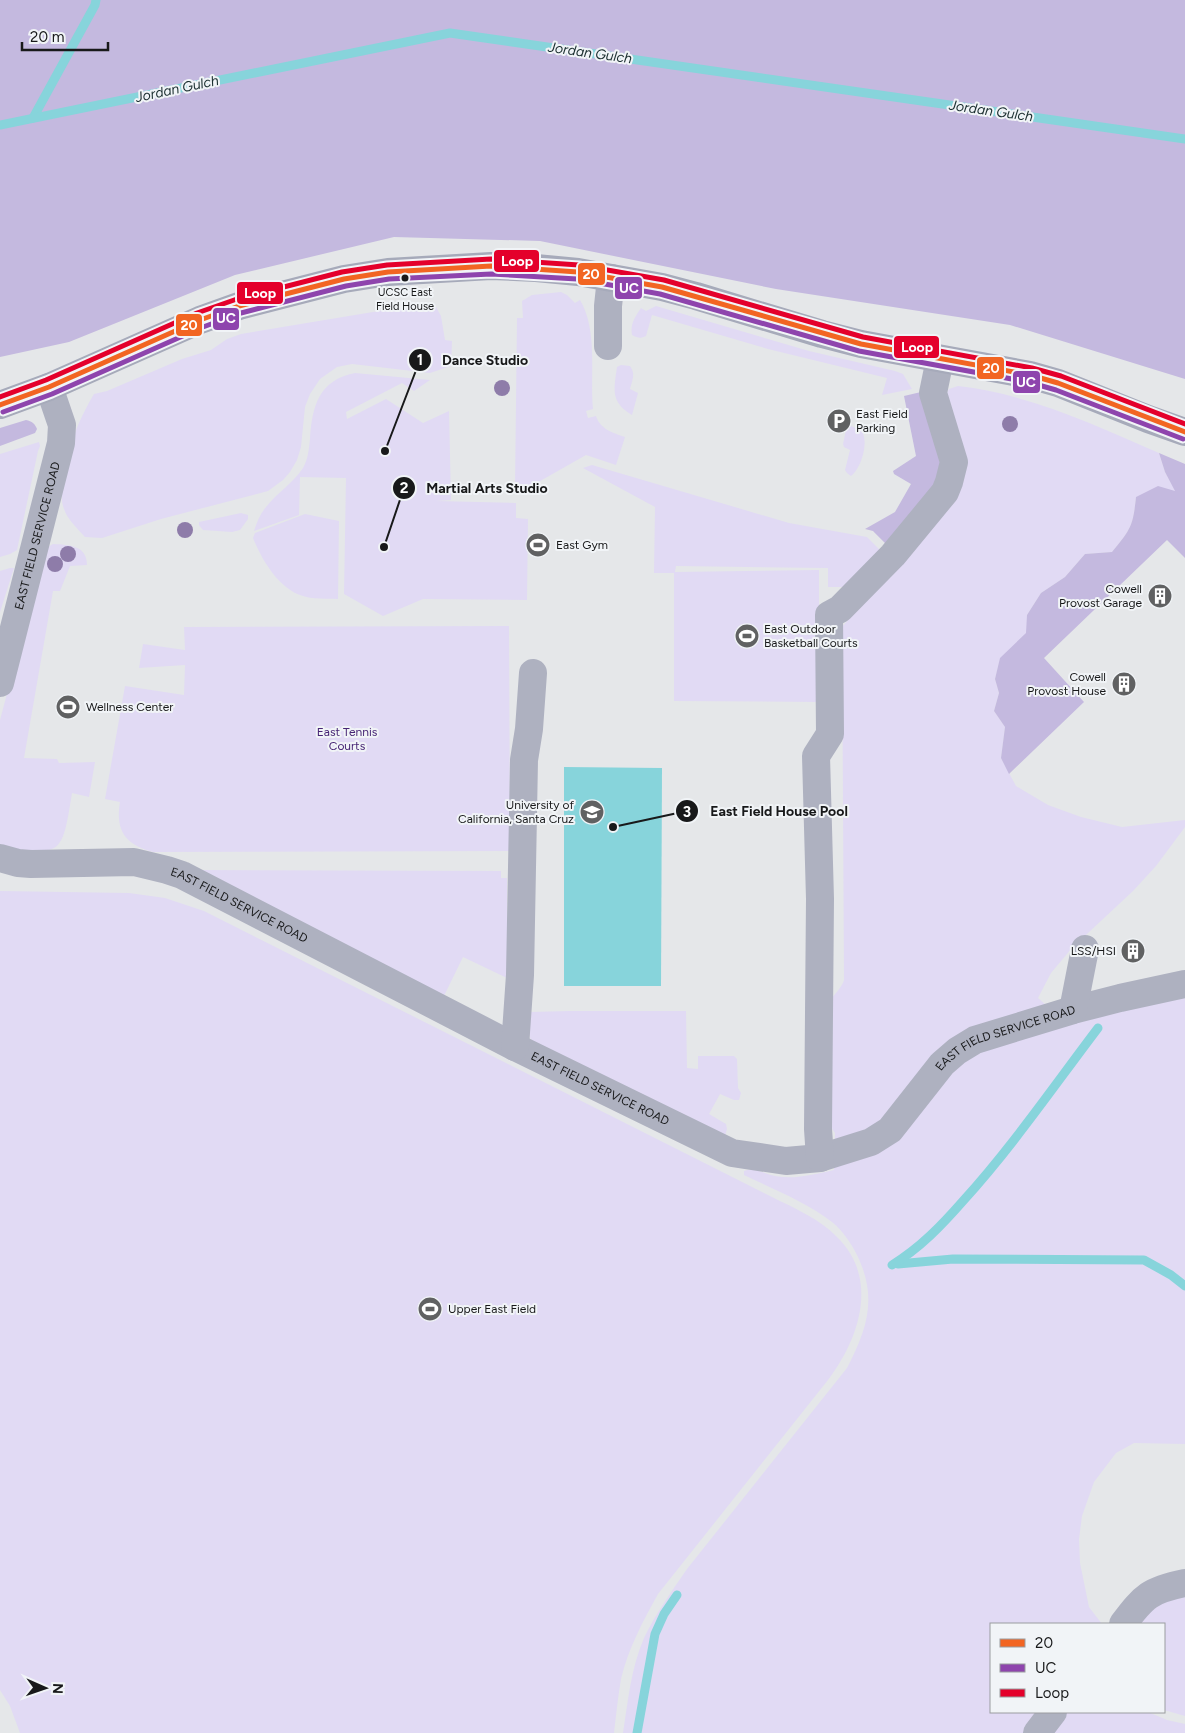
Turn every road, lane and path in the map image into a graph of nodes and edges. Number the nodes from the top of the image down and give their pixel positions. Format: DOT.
graph roads {
  1 [pos="611,278"];
  2 [pos="608,346"];
  3 [pos="940,358"];
  4 [pos="49,388"];
  5 [pos="0,405"];
  6 [pos="1185,432"];
  7 [pos="533,673"];
  8 [pos="0,683"];
  9 [pos="0,858"];
  10 [pos="1085,949"];
  11 [pos="1184,983"];
  12 [pos="1073,1010"];
  13 [pos="515,1047"];
  14 [pos="820,1158"];
  15 [pos="1185,1583"];
  16 [pos="1123,1623"];
  17 [pos="1052,1713"];
  18 [pos="1037,1733"];
  1 -- 2 [label="street"];
  1 -- 3 [label="main road"];
  1 -- 4 [label="main road"];
  3 -- 6 [label="main road"];
  3 -- 14 [label="street"];
  4 -- 5 [label="main road"];
  4 -- 8 [label="street, EAST FIELD SERVICE ROAD"];
  7 -- 13 [label="street"];
  9 -- 13 [label="street, EAST FIELD SERVICE ROAD"];
  10 -- 12 [label="street"];
  11 -- 12 [label="street, EAST FIELD SERVICE ROAD"];
  12 -- 14 [label="street, EAST FIELD SERVICE ROAD"];
  13 -- 14 [label="street, EAST FIELD SERVICE ROAD"];
  15 -- 16 [label="street"];
  17 -- 18 [label="street"];
}
